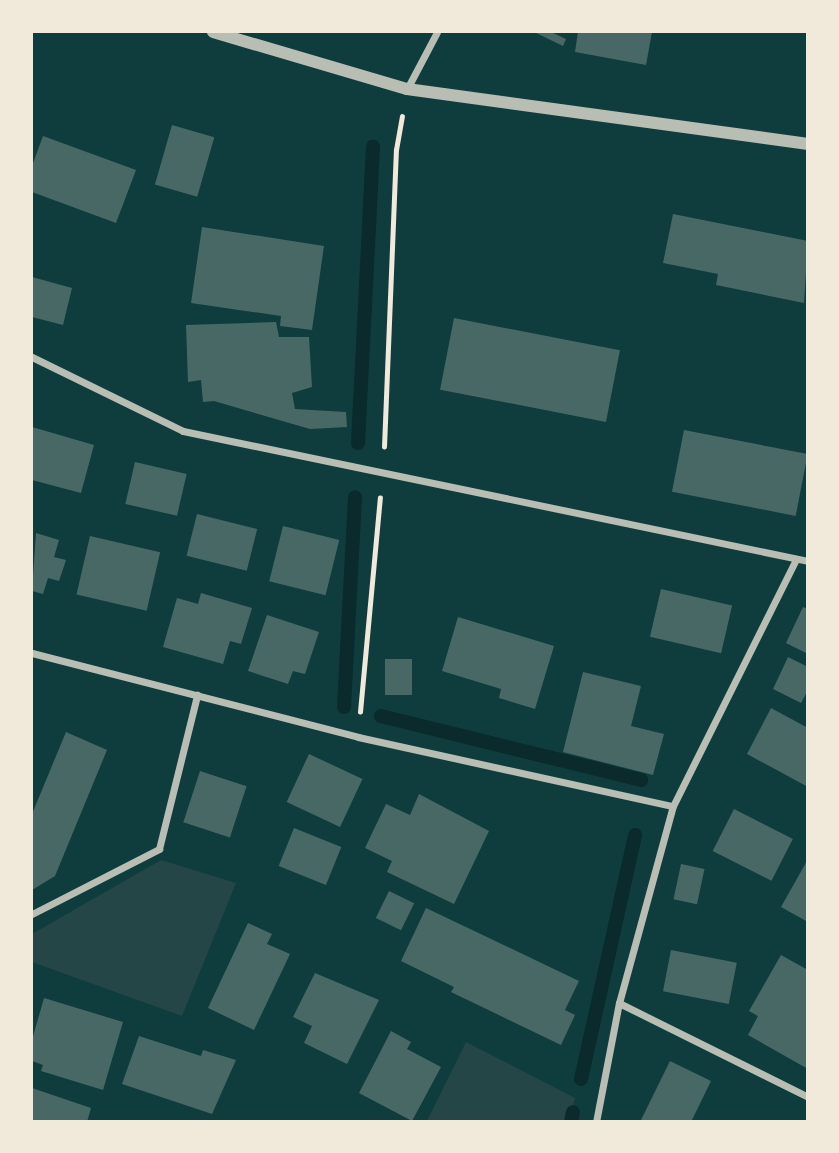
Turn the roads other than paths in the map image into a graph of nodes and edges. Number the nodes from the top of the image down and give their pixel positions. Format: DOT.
graph roads {
  1 [pos="213,32"];
  2 [pos="437,32"];
  3 [pos="407,89"];
  4 [pos="807,144"];
  5 [pos="32,357"];
  6 [pos="796,559"];
  7 [pos="807,561"];
  8 [pos="32,653"];
  9 [pos="197,695"];
  10 [pos="673,806"];
  11 [pos="32,914"];
  12 [pos="619,1003"];
  13 [pos="807,1097"];
  14 [pos="596,1122"];
  1 -- 3 [label="street"];
  2 -- 3 [label="street"];
  3 -- 4 [label="street"];
  5 -- 6 [label="street"];
  6 -- 7 [label="street"];
  6 -- 10 [label="street"];
  8 -- 9 [label="street"];
  9 -- 10 [label="street"];
  9 -- 11 [label="street"];
  10 -- 12 [label="street"];
  12 -- 13 [label="street"];
  12 -- 14 [label="street"];
}
